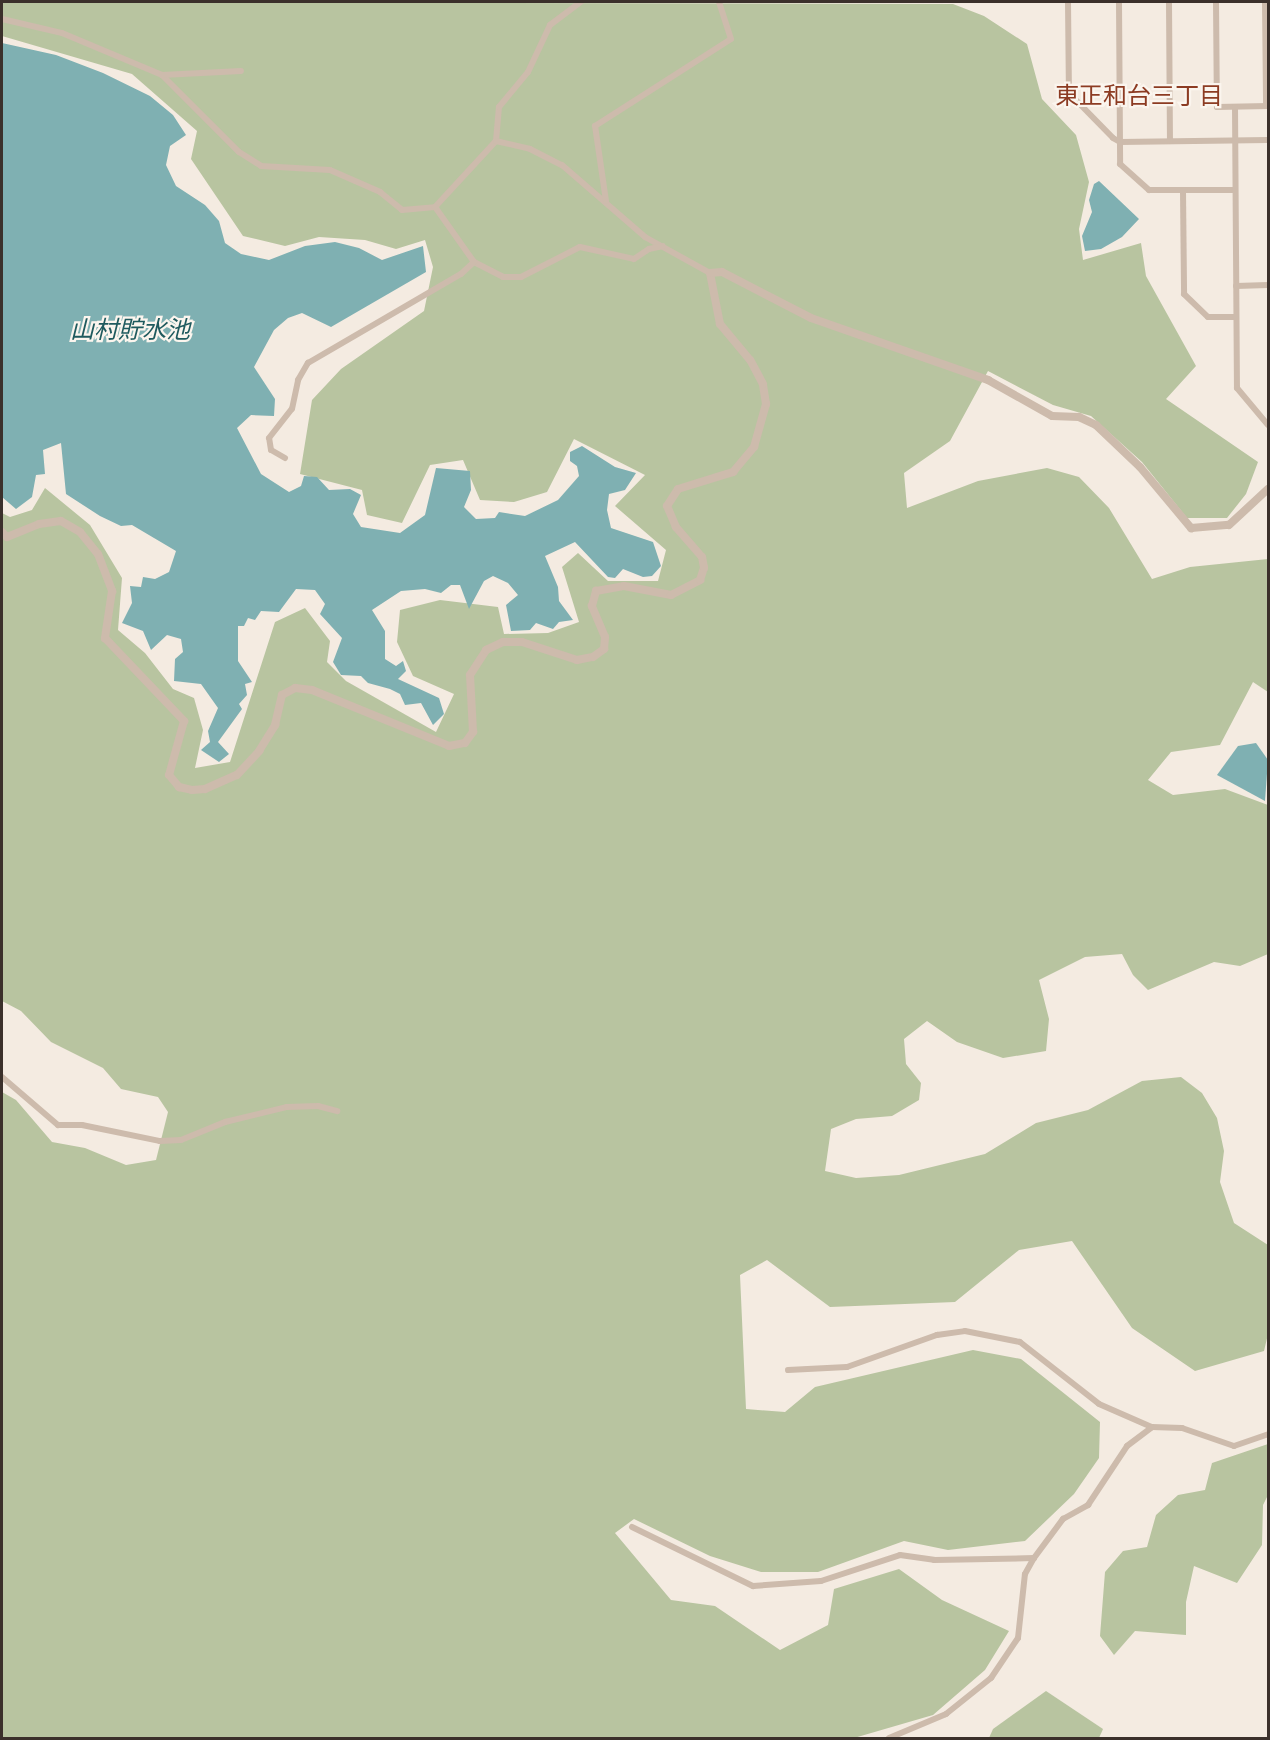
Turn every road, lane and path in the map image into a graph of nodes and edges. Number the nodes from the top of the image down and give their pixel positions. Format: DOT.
graph roads {
  1 [pos="581,2"];
  2 [pos="719,2"];
  3 [pos="1068,2"];
  4 [pos="1119,2"];
  5 [pos="1169,2"];
  6 [pos="1216,2"];
  7 [pos="1265,2"];
  8 [pos="2,19"];
  9 [pos="241,71"];
  10 [pos="162,75"];
  11 [pos="1267,106"];
  12 [pos="1235,107"];
  13 [pos="1235,140"];
  14 [pos="1269,140"];
  15 [pos="496,141"];
  16 [pos="1170,141"];
  17 [pos="1120,142"];
  18 [pos="1235,190"];
  19 [pos="1183,191"];
  20 [pos="606,201"];
  21 [pos="435,207"];
  22 [pos="664,246"];
  23 [pos="474,262"];
  24 [pos="710,273"];
  25 [pos="1269,285"];
  26 [pos="1236,286"];
  27 [pos="1236,317"];
  28 [pos="1269,425"];
  29 [pos="285,458"];
  30 [pos="1269,489"];
  31 [pos="2,532"];
  32 [pos="2,1077"];
  33 [pos="337,1111"];
  34 [pos="788,1370"];
  35 [pos="1152,1427"];
  36 [pos="1269,1434"];
  37 [pos="632,1527"];
  38 [pos="1034,1558"];
  39 [pos="889,1738"];
  1 -- 15 [label="street"];
  2 -- 20 [label="street"];
  3 -- 17 [label="street"];
  4 -- 17 [label="street"];
  5 -- 16 [label="street"];
  6 -- 12 [label="street"];
  7 -- 11 [label="street"];
  8 -- 10 [label="street"];
  9 -- 10 [label="street"];
  10 -- 21 [label="street"];
  11 -- 12 [label="street"];
  12 -- 13 [label="street"];
  13 -- 14 [label="street"];
  13 -- 16 [label="street"];
  13 -- 18 [label="street"];
  15 -- 20 [label="street"];
  15 -- 21 [label="street"];
  16 -- 17 [label="street"];
  17 -- 19 [label="street"];
  18 -- 19 [label="street"];
  18 -- 26 [label="street"];
  19 -- 27 [label="street"];
  20 -- 22 [label="street"];
  21 -- 23 [label="street"];
  22 -- 23 [label="street"];
  22 -- 24 [label="street"];
  23 -- 29 [label="street"];
  24 -- 30 [label="street"];
  24 -- 31 [label="street"];
  25 -- 26 [label="street"];
  26 -- 27 [label="street"];
  27 -- 28 [label="street"];
  32 -- 33 [label="street"];
  34 -- 35 [label="street"];
  35 -- 36 [label="street"];
  35 -- 38 [label="street"];
  37 -- 38 [label="street"];
  38 -- 39 [label="street"];
}
